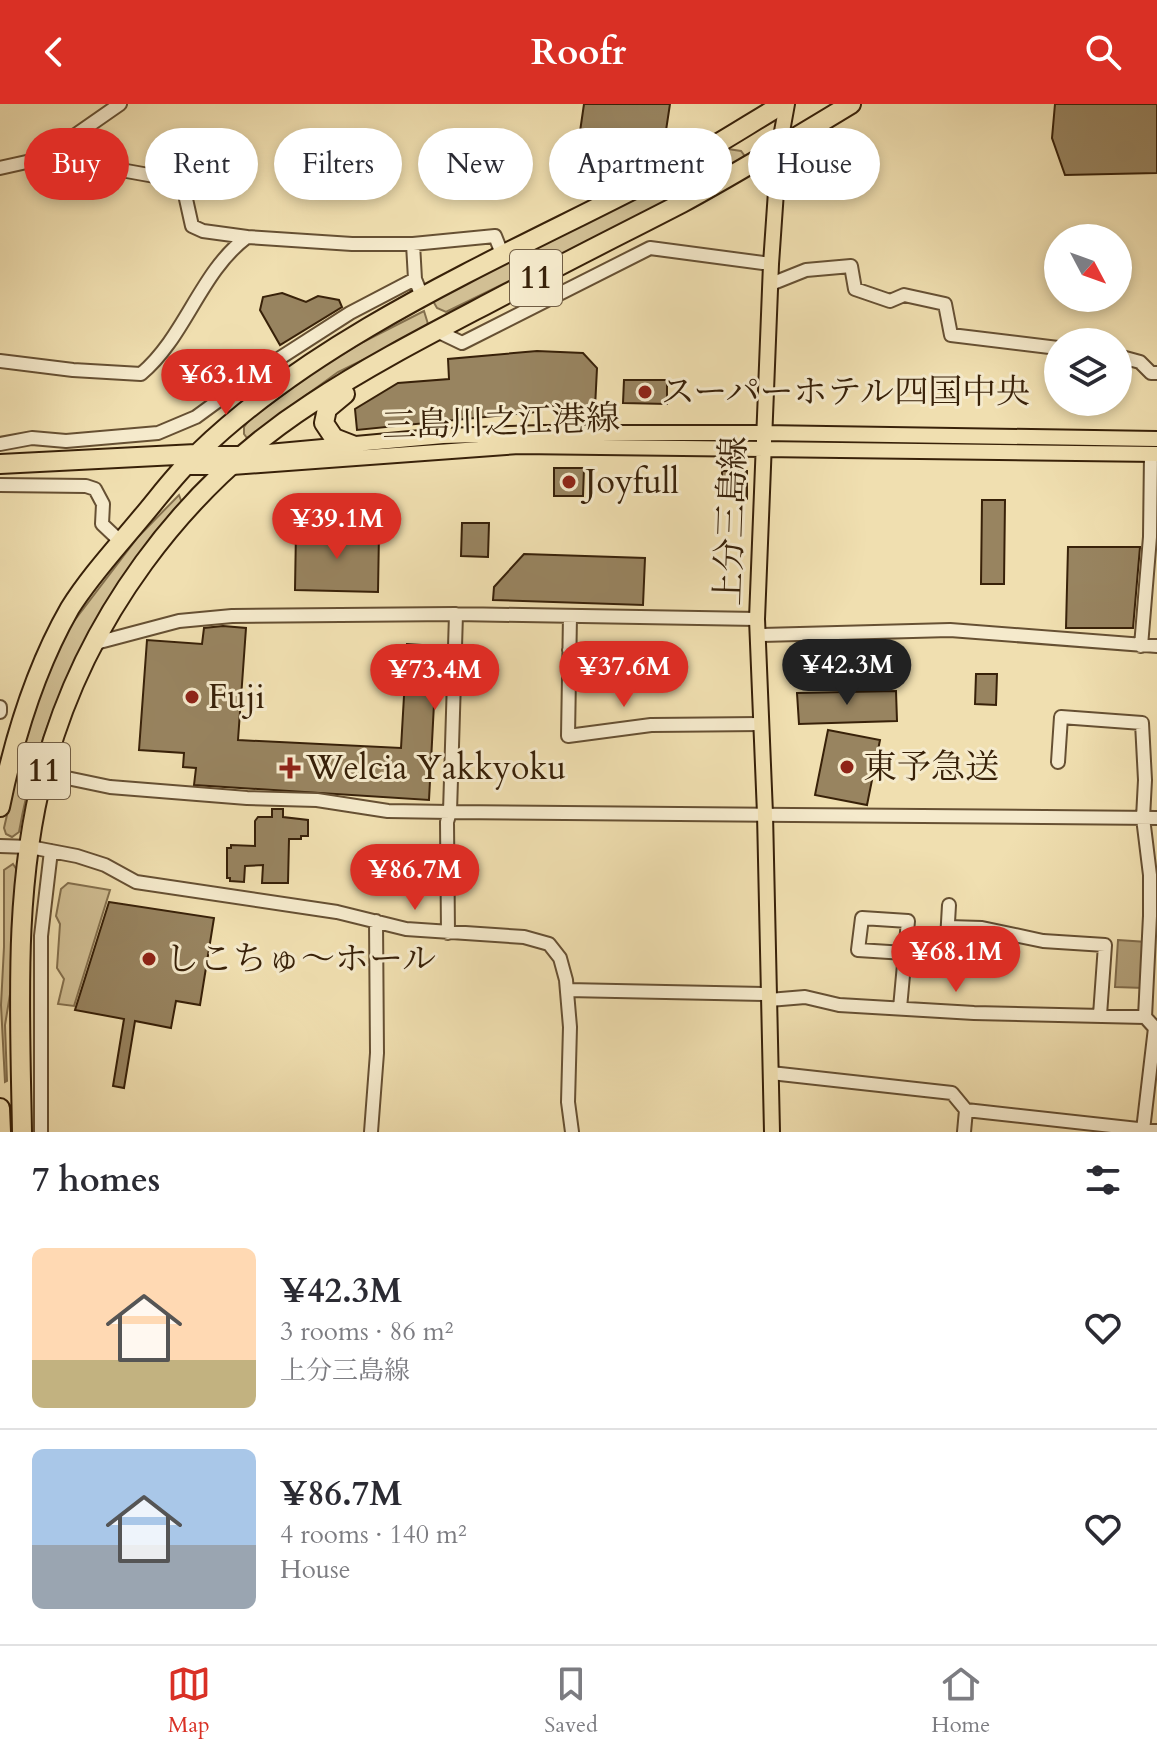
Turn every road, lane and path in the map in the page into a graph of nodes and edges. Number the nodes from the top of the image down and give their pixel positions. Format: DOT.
graph roads {
  1 [pos="120,104"];
  2 [pos="785,104"];
  3 [pos="851,104"];
  4 [pos="86,128"];
  5 [pos="782,128"];
  6 [pos="812,128"];
  7 [pos="24,163"];
  8 [pos="748,165"];
  9 [pos="0,168"];
  10 [pos="129,171"];
  11 [pos="775,200"];
  12 [pos="247,237"];
  13 [pos="413,244"];
  14 [pos="503,256"];
  15 [pos="771,264"];
  16 [pos="415,279"];
  17 [pos="771,284"];
  18 [pos="423,299"];
  19 [pos="437,331"];
  20 [pos="1044,346"];
  21 [pos="1132,360"];
  22 [pos="0,361"];
  23 [pos="1157,373"];
  24 [pos="1157,439"];
  25 [pos="763,440"];
  26 [pos="0,444"];
  27 [pos="352,445"];
  28 [pos="1154,454"];
  29 [pos="190,460"];
  30 [pos="239,460"];
  31 [pos="0,466"];
  32 [pos="0,485"];
  33 [pos="1154,537"];
  34 [pos="121,542"];
  35 [pos="456,614"];
  36 [pos="570,616"];
  37 [pos="757,619"];
  38 [pos="758,635"];
  39 [pos="92,644"];
  40 [pos="1141,646"];
  41 [pos="1157,646"];
  42 [pos="569,650"];
  43 [pos="595,651"];
  44 [pos="761,724"];
  45 [pos="1058,762"];
  46 [pos="43,773"];
  47 [pos="0,807"];
  48 [pos="450,812"];
  49 [pos="765,814"];
  50 [pos="1143,818"];
  51 [pos="1157,818"];
  52 [pos="0,846"];
  53 [pos="30,847"];
  54 [pos="51,851"];
  55 [pos="949,905"];
  56 [pos="376,921"];
  57 [pos="948,927"];
  58 [pos="448,933"];
  59 [pos="905,953"];
  60 [pos="946,957"];
  61 [pos="567,990"];
  62 [pos="769,997"];
  63 [pos="900,1008"];
  64 [pos="1100,1015"];
  65 [pos="1145,1017"];
  66 [pos="771,1073"];
  67 [pos="0,1108"];
  68 [pos="966,1110"];
  69 [pos="1143,1130"];
  70 [pos="1157,1131"];
  71 [pos="1,1132"];
  72 [pos="22,1132"];
  73 [pos="41,1132"];
  74 [pos="371,1132"];
  75 [pos="572,1132"];
  76 [pos="772,1132"];
  77 [pos="964,1132"];
  1 -- 4 [label="street"];
  2 -- 5 [label="main road, 上分三島線"];
  2 -- 14 [label="highway, 11"];
  3 -- 6 [label="highway, 11"];
  7 -- 9 [label="street"];
  8 -- 19 [label="highway, 11"];
  10 -- 12 [label="street"];
  11 -- 15 [label="main road, 上分三島線"];
  12 -- 13 [label="street"];
  12 -- 22 [label="street"];
  13 -- 14 [label="street"];
  13 -- 16 [label="street"];
  14 -- 18 [label="highway, 11"];
  15 -- 17 [label="main road, 上分三島線"];
  15 -- 19 [label="street"];
  16 -- 18 [label="street"];
  16 -- 26 [label="street"];
  17 -- 20 [label="street"];
  17 -- 25 [label="main road, 上分三島線"];
  18 -- 29 [label="highway, 11"];
  19 -- 27 [label="highway"];
  19 -- 30 [label="highway, 11"];
  21 -- 23 [label="street"];
  24 -- 25 [label="main road, 三島川之江港線"];
  25 -- 27 [label="main road, 三島川之江港線"];
  25 -- 28 [label="main road, 三島川之江港線"];
  25 -- 30 [label="main road, 三島川之江港線"];
  25 -- 37 [label="main road, 上分三島線"];
  27 -- 30 [label="main road, 三島川之江港線"];
  28 -- 33 [label="street"];
  29 -- 30 [label="main road, 三島川之江港線"];
  29 -- 31 [label="highway"];
  29 -- 34 [label="highway, 11"];
  30 -- 39 [label="highway, 11"];
  32 -- 34 [label="street"];
  33 -- 40 [label="street"];
  34 -- 47 [label="highway, 11"];
  35 -- 36 [label="street"];
  35 -- 39 [label="street"];
  35 -- 48 [label="street"];
  36 -- 37 [label="street"];
  36 -- 42 [label="street"];
  37 -- 38 [label="main road, 上分三島線"];
  38 -- 40 [label="street"];
  38 -- 44 [label="main road, 上分三島線"];
  39 -- 46 [label="highway, 11"];
  40 -- 41 [label="street"];
  42 -- 43 [label="street"];
  42 -- 44 [label="street"];
  44 -- 49 [label="main road, 上分三島線"];
  45 -- 50 [label="street"];
  46 -- 48 [label="street"];
  46 -- 53 [label="highway, 11"];
  48 -- 49 [label="street"];
  48 -- 58 [label="street"];
  49 -- 50 [label="street"];
  49 -- 62 [label="main road, 上分三島線"];
  50 -- 51 [label="street"];
  50 -- 65 [label="street"];
  52 -- 53 [label="street"];
  53 -- 54 [label="street"];
  53 -- 72 [label="highway, 11"];
  54 -- 56 [label="street"];
  54 -- 73 [label="street"];
  55 -- 57 [label="street"];
  56 -- 58 [label="street"];
  56 -- 74 [label="street"];
  57 -- 60 [label="street"];
  57 -- 64 [label="street"];
  58 -- 61 [label="street"];
  59 -- 59 [label="street"];
  59 -- 63 [label="street"];
  61 -- 62 [label="street"];
  61 -- 75 [label="street"];
  62 -- 63 [label="street"];
  62 -- 66 [label="main road, 上分三島線"];
  63 -- 64 [label="street"];
  64 -- 65 [label="street"];
  65 -- 69 [label="street"];
  66 -- 68 [label="street"];
  66 -- 76 [label="main road, 上分三島線"];
  67 -- 71 [label="highway"];
  68 -- 69 [label="street"];
  68 -- 77 [label="street"];
  69 -- 70 [label="street"];
}
